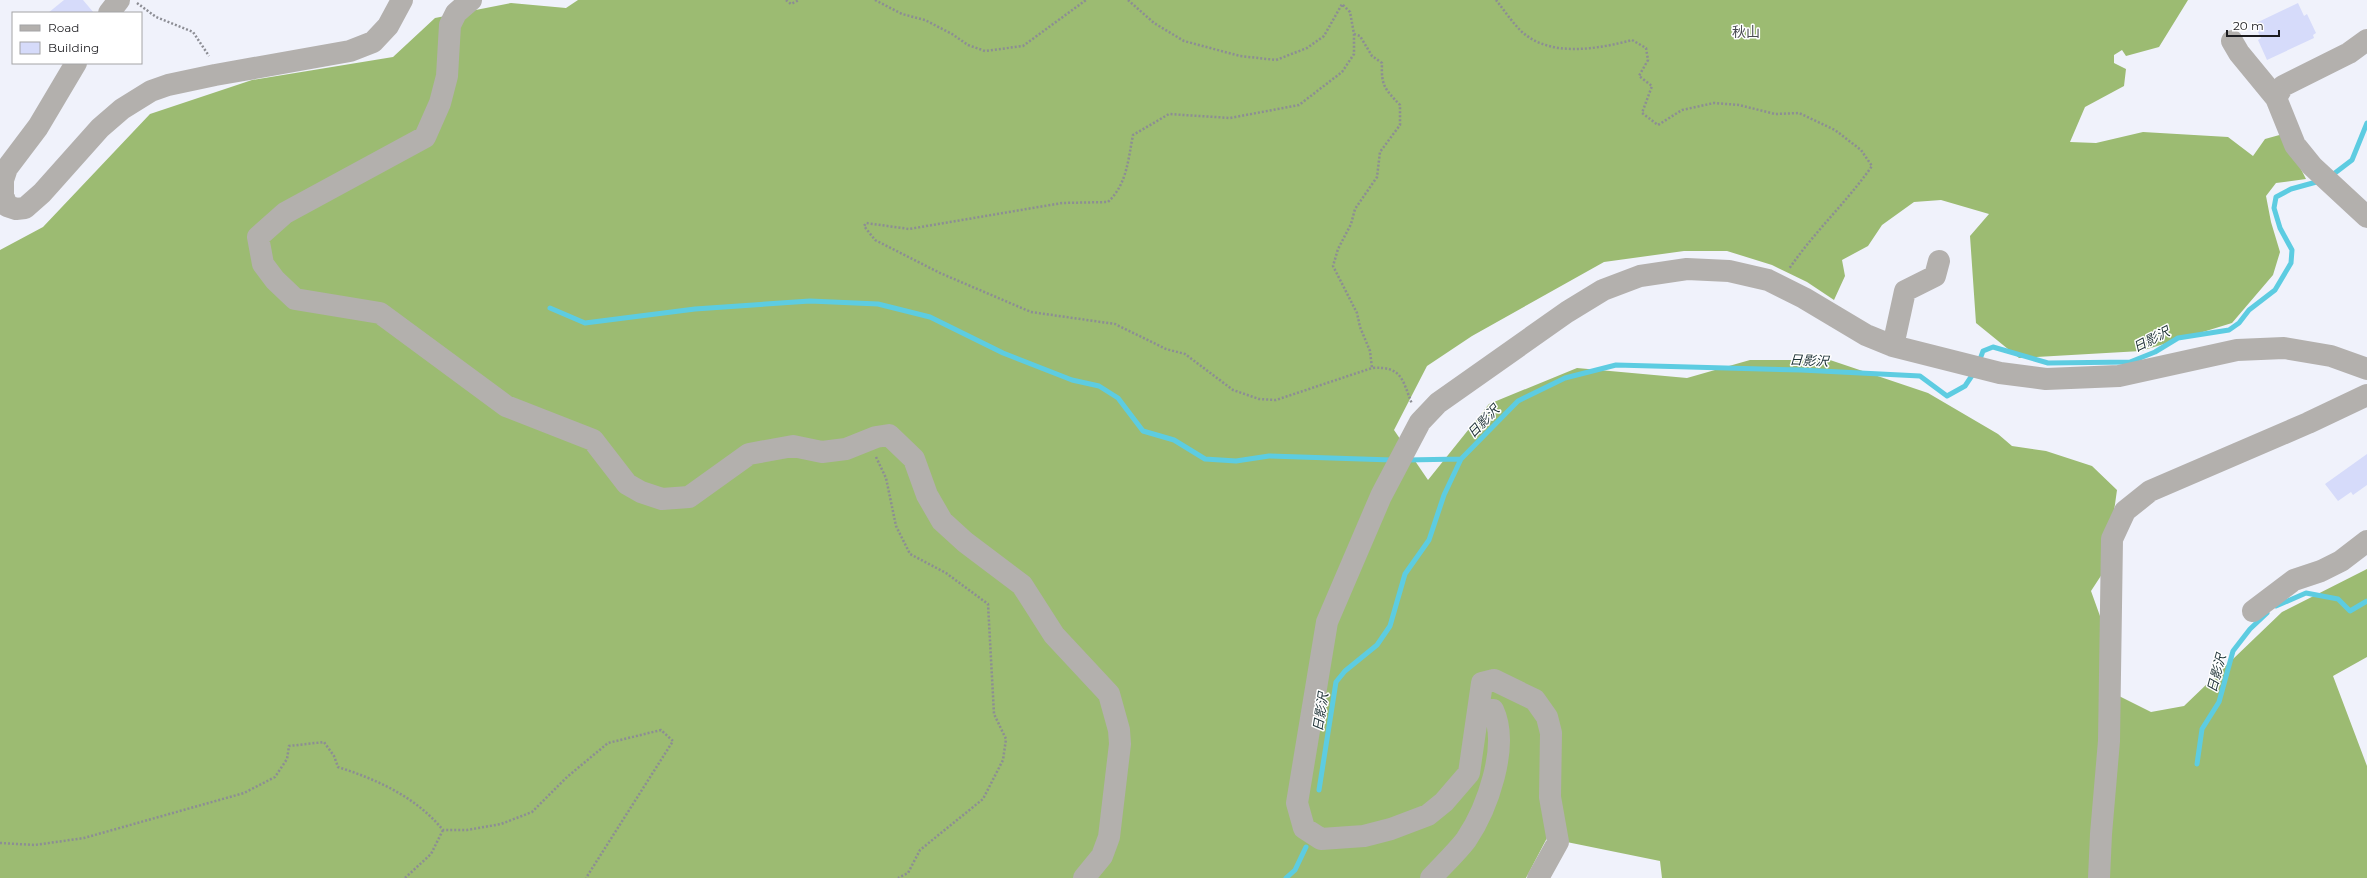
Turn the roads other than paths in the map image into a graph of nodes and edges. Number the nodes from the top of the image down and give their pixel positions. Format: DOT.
graph roads {
  1 [pos="119,0"];
  2 [pos="402,0"];
  3 [pos="471,0"];
  4 [pos="110,12"];
  5 [pos="2367,40"];
  6 [pos="2232,41"];
  7 [pos="75,64"];
  8 [pos="2276,98"];
  9 [pos="2367,216"];
  10 [pos="1939,261"];
  11 [pos="1893,346"];
  12 [pos="2367,369"];
  13 [pos="2367,395"];
  14 [pos="2367,541"];
  15 [pos="2253,611"];
  16 [pos="1479,709"];
  17 [pos="1084,878"];
  18 [pos="1431,878"];
  19 [pos="1538,878"];
  20 [pos="2099,878"];
  1 -- 4 [label="street"];
  2 -- 7 [label="street"];
  3 -- 17 [label="street"];
  5 -- 8 [label="street"];
  6 -- 8 [label="street"];
  8 -- 9 [label="street"];
  10 -- 11 [label="street"];
  11 -- 12 [label="street"];
  11 -- 16 [label="street"];
  13 -- 20 [label="street"];
  14 -- 15 [label="street"];
  16 -- 18 [label="street"];
  16 -- 19 [label="street"];
}
